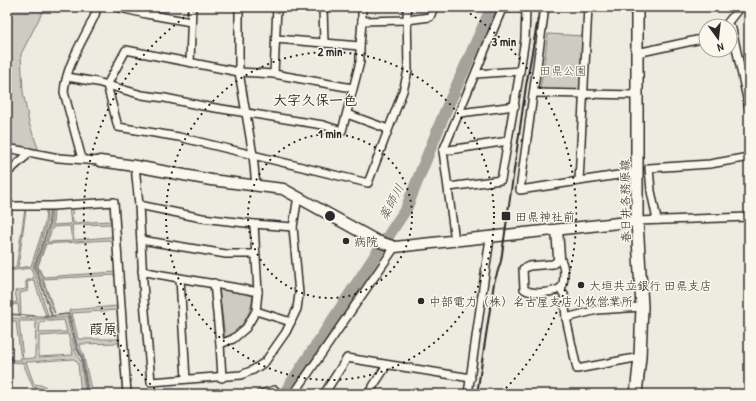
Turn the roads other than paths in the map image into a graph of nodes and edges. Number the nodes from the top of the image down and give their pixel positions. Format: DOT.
graph roads {
  1 [pos="97,7"];
  2 [pos="116,7"];
  3 [pos="192,7"];
  4 [pos="239,7"];
  5 [pos="277,7"];
  6 [pos="323,7"];
  7 [pos="362,7"];
  8 [pos="407,7"];
  9 [pos="434,7"];
  10 [pos="545,7"];
  11 [pos="588,7"];
  12 [pos="637,7"];
  13 [pos="740,7"];
  14 [pos="146,11"];
  15 [pos="733,18"];
  16 [pos="407,20"];
  17 [pos="362,21"];
  18 [pos="191,22"];
  19 [pos="276,39"];
  20 [pos="698,40"];
  21 [pos="324,43"];
  22 [pos="360,46"];
  23 [pos="637,53"];
  24 [pos="738,57"];
  25 [pos="190,62"];
  26 [pos="520,71"];
  27 [pos="240,72"];
  28 [pos="274,74"];
  29 [pos="476,74"];
  30 [pos="67,77"];
  31 [pos="107,85"];
  32 [pos="352,88"];
  33 [pos="534,93"];
  34 [pos="584,94"];
  35 [pos="637,95"];
  36 [pos="514,106"];
  37 [pos="749,108"];
  38 [pos="246,113"];
  39 [pos="460,113"];
  40 [pos="347,114"];
  41 [pos="388,129"];
  42 [pos="508,141"];
  43 [pos="7,148"];
  44 [pos="443,151"];
  45 [pos="29,152"];
  46 [pos="253,155"];
  47 [pos="749,157"];
  48 [pos="82,159"];
  49 [pos="100,161"];
  50 [pos="135,166"];
  51 [pos="638,172"];
  52 [pos="7,173"];
  53 [pos="579,181"];
  54 [pos="256,186"];
  55 [pos="449,187"];
  56 [pos="298,196"];
  57 [pos="140,205"];
  58 [pos="7,206"];
  59 [pos="749,217"];
  60 [pos="657,220"];
  61 [pos="637,222"];
  62 [pos="254,224"];
  63 [pos="294,227"];
  64 [pos="557,230"];
  65 [pos="490,238"];
  66 [pos="141,240"];
  67 [pos="455,241"];
  68 [pos="395,247"];
  69 [pos="255,254"];
  70 [pos="559,257"];
  71 [pos="142,271"];
  72 [pos="180,279"];
  73 [pos="214,283"];
  74 [pos="560,289"];
  75 [pos="258,292"];
  76 [pos="642,307"];
  77 [pos="256,310"];
  78 [pos="566,318"];
  79 [pos="292,322"];
  80 [pos="220,344"];
  81 [pos="640,357"];
  82 [pos="386,365"];
  83 [pos="222,378"];
  84 [pos="471,378"];
  85 [pos="186,379"];
  86 [pos="275,390"];
  87 [pos="127,394"];
  88 [pos="260,394"];
  89 [pos="294,394"];
  90 [pos="324,394"];
  91 [pos="368,394"];
  92 [pos="468,394"];
  93 [pos="636,394"];
  1 -- 30 [label="street"];
  2 -- 14 [label="street"];
  3 -- 18 [label="street"];
  4 -- 27 [label="street"];
  5 -- 19 [label="street"];
  6 -- 21 [label="street"];
  7 -- 17 [label="street"];
  8 -- 16 [label="street"];
  9 -- 16 [label="street"];
  10 -- 33 [label="street"];
  11 -- 34 [label="street"];
  12 -- 23 [label="main road, 春日井各務原線"];
  13 -- 15 [label="street"];
  14 -- 18 [label="street"];
  16 -- 17 [label="street"];
  16 -- 41 [label="street"];
  17 -- 22 [label="street"];
  18 -- 25 [label="street"];
  19 -- 21 [label="street"];
  19 -- 28 [label="street"];
  20 -- 23 [label="street"];
  21 -- 22 [label="street"];
  22 -- 32 [label="street"];
  23 -- 35 [label="main road, 春日井各務原線"];
  24 -- 37 [label="street"];
  25 -- 27 [label="street"];
  25 -- 31 [label="street"];
  26 -- 29 [label="street"];
  26 -- 29 [label="street"];
  26 -- 36 [label="street"];
  27 -- 28 [label="street"];
  27 -- 38 [label="street"];
  28 -- 32 [label="street"];
  29 -- 39 [label="street"];
  30 -- 31 [label="street"];
  30 -- 48 [label="street"];
  31 -- 38 [label="street"];
  31 -- 46 [label="street"];
  32 -- 40 [label="street"];
  33 -- 34 [label="street"];
  33 -- 53 [label="street"];
  34 -- 35 [label="street"];
  34 -- 53 [label="street"];
  35 -- 51 [label="main road, 春日井各務原線"];
  36 -- 39 [label="street"];
  36 -- 42 [label="street"];
  38 -- 40 [label="street"];
  38 -- 46 [label="street"];
  39 -- 44 [label="street"];
  40 -- 41 [label="street"];
  41 -- 46 [label="street"];
  42 -- 44 [label="street"];
  42 -- 55 [label="street"];
  43 -- 45 [label="street"];
  44 -- 55 [label="street"];
  45 -- 48 [label="street"];
  45 -- 52 [label="street"];
  46 -- 54 [label="street"];
  47 -- 60 [label="street"];
  48 -- 49 [label="street"];
  49 -- 50 [label="street"];
  50 -- 54 [label="street"];
  50 -- 57 [label="street"];
  51 -- 53 [label="street"];
  51 -- 61 [label="main road, 春日井各務原線"];
  54 -- 56 [label="street"];
  55 -- 67 [label="street"];
  56 -- 63 [label="street"];
  56 -- 68 [label="street"];
  57 -- 62 [label="street"];
  57 -- 66 [label="street"];
  58 -- 87 [label="street"];
  59 -- 60 [label="street"];
  60 -- 61 [label="street"];
  61 -- 64 [label="street"];
  61 -- 76 [label="main road, 春日井各務原線"];
  62 -- 63 [label="street"];
  62 -- 69 [label="street"];
  63 -- 79 [label="street"];
  64 -- 65 [label="street"];
  64 -- 70 [label="street"];
  65 -- 67 [label="street"];
  65 -- 84 [label="street"];
  66 -- 69 [label="street"];
  66 -- 71 [label="street"];
  67 -- 68 [label="street"];
  68 -- 89 [label="street"];
  69 -- 75 [label="street"];
  70 -- 74 [label="street"];
  70 -- 74 [label="street"];
  71 -- 72 [label="street"];
  71 -- 85 [label="street"];
  72 -- 73 [label="street"];
  72 -- 85 [label="street"];
  73 -- 75 [label="street"];
  73 -- 80 [label="street"];
  74 -- 78 [label="street"];
  75 -- 77 [label="street"];
  76 -- 78 [label="street"];
  76 -- 81 [label="main road, 春日井各務原線"];
  77 -- 79 [label="street"];
  77 -- 80 [label="street"];
  78 -- 81 [label="street"];
  79 -- 83 [label="street"];
  80 -- 83 [label="street"];
  81 -- 93 [label="main road, 春日井各務原線"];
  82 -- 84 [label="street"];
  82 -- 90 [label="street"];
  82 -- 91 [label="street"];
  83 -- 85 [label="street"];
  84 -- 92 [label="street"];
  86 -- 88 [label="street"];
}
